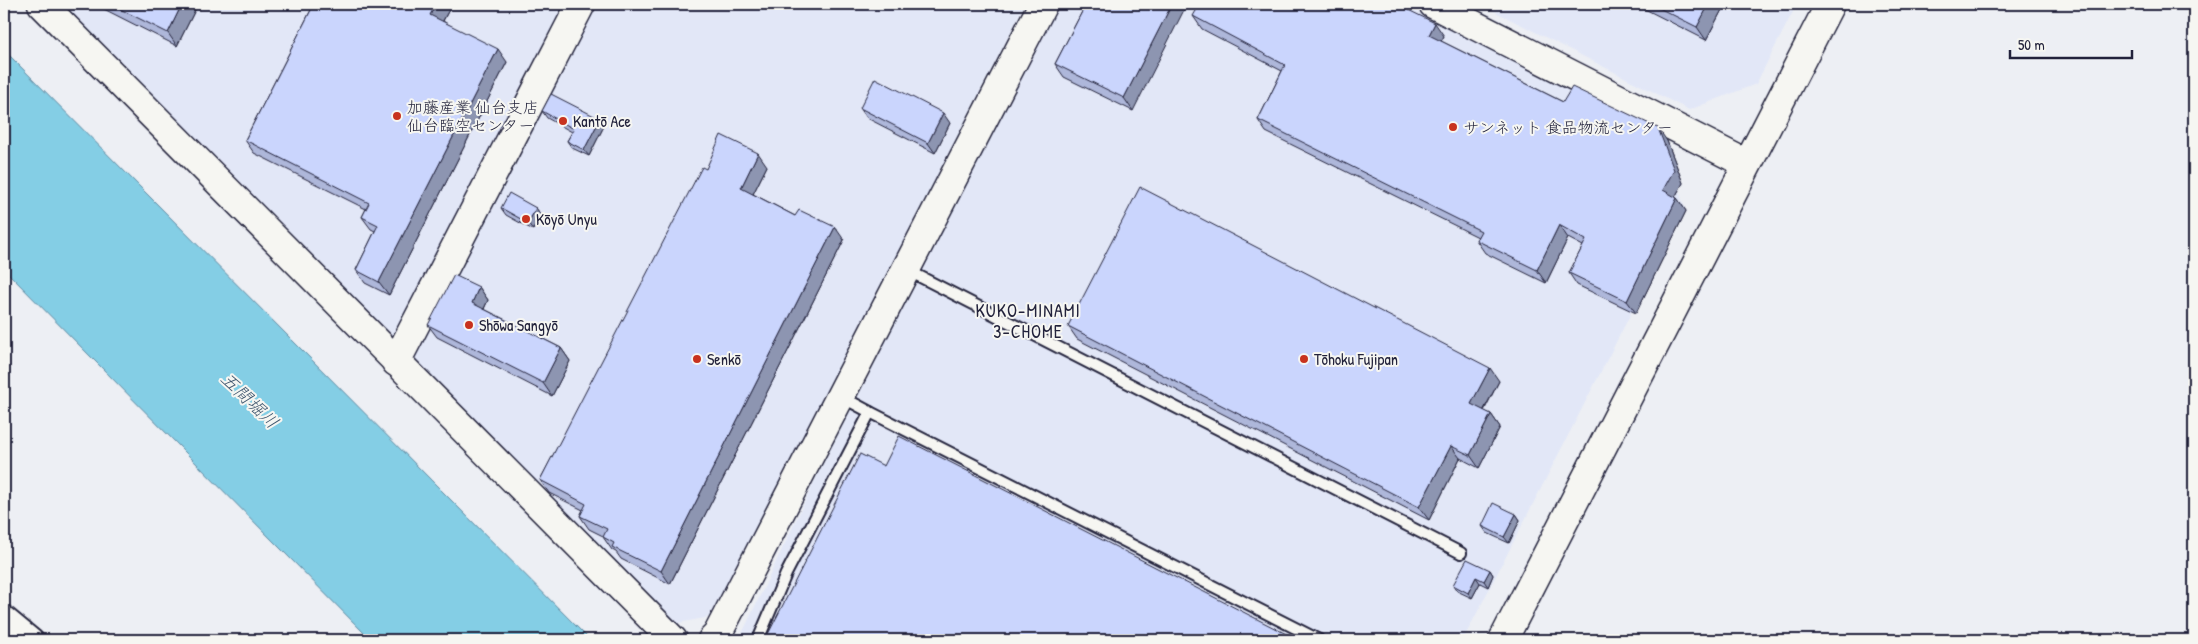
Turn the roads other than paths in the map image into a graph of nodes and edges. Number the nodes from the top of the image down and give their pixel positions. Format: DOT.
graph roads {
  1 [pos="42,4"];
  2 [pos="581,4"];
  3 [pos="1043,4"];
  4 [pos="1433,4"];
  5 [pos="1830,4"];
  6 [pos="1747,164"];
  7 [pos="906,269"];
  8 [pos="396,362"];
  9 [pos="840,397"];
  10 [pos="870,412"];
  11 [pos="1461,553"];
  12 [pos="4,616"];
  13 [pos="33,640"];
  14 [pos="673,640"];
  15 [pos="712,640"];
  16 [pos="758,640"];
  17 [pos="1319,640"];
  18 [pos="1503,640"];
  1 -- 8 [label="street"];
  2 -- 8 [label="street"];
  3 -- 7 [label="street"];
  4 -- 6 [label="street"];
  5 -- 6 [label="street"];
  6 -- 18 [label="street"];
  7 -- 9 [label="street"];
  7 -- 11 [label="lane"];
  8 -- 14 [label="street"];
  9 -- 10 [label="lane"];
  9 -- 15 [label="street"];
  10 -- 16 [label="lane"];
  10 -- 17 [label="lane"];
  12 -- 13 [label="street"];
}
